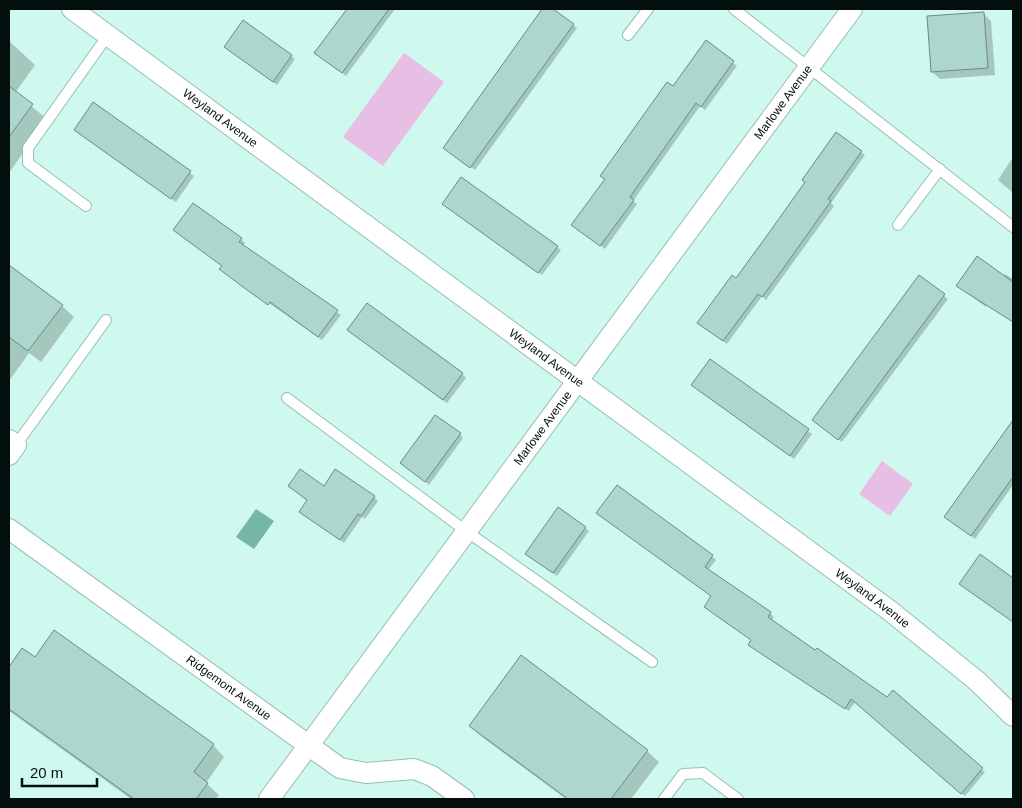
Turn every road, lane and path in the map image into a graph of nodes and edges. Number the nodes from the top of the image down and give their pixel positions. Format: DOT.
graph roads {
  1 [pos="72,9"];
  2 [pos="648,9"];
  3 [pos="734,9"];
  4 [pos="852,9"];
  5 [pos="108,35"];
  6 [pos="628,35"];
  7 [pos="810,66"];
  8 [pos="940,169"];
  9 [pos="86,206"];
  10 [pos="898,224"];
  11 [pos="1013,227"];
  12 [pos="106,320"];
  13 [pos="577,380"];
  14 [pos="287,398"];
  15 [pos="11,447"];
  16 [pos="9,529"];
  17 [pos="466,531"];
  18 [pos="652,662"];
  19 [pos="1013,716"];
  20 [pos="307,747"];
  21 [pos="269,799"];
  22 [pos="464,799"];
  23 [pos="664,799"];
  24 [pos="738,799"];
  1 -- 5 [label="street, Weyland Avenue"];
  2 -- 6 [label="lane"];
  3 -- 7 [label="lane"];
  4 -- 7 [label="street, Marlowe Avenue"];
  5 -- 9 [label="lane"];
  5 -- 13 [label="street, Weyland Avenue"];
  7 -- 8 [label="lane"];
  7 -- 13 [label="street, Marlowe Avenue"];
  8 -- 10 [label="lane"];
  8 -- 11 [label="lane"];
  12 -- 15 [label="lane"];
  13 -- 17 [label="street, Marlowe Avenue"];
  13 -- 19 [label="street, Weyland Avenue"];
  14 -- 17 [label="lane"];
  16 -- 20 [label="street, Ridgemont Avenue"];
  17 -- 18 [label="lane"];
  17 -- 20 [label="street, Marlowe Avenue"];
  20 -- 21 [label="street, Marlowe Avenue"];
  20 -- 22 [label="street, Ridgemont Avenue"];
  23 -- 24 [label="lane"];
}
